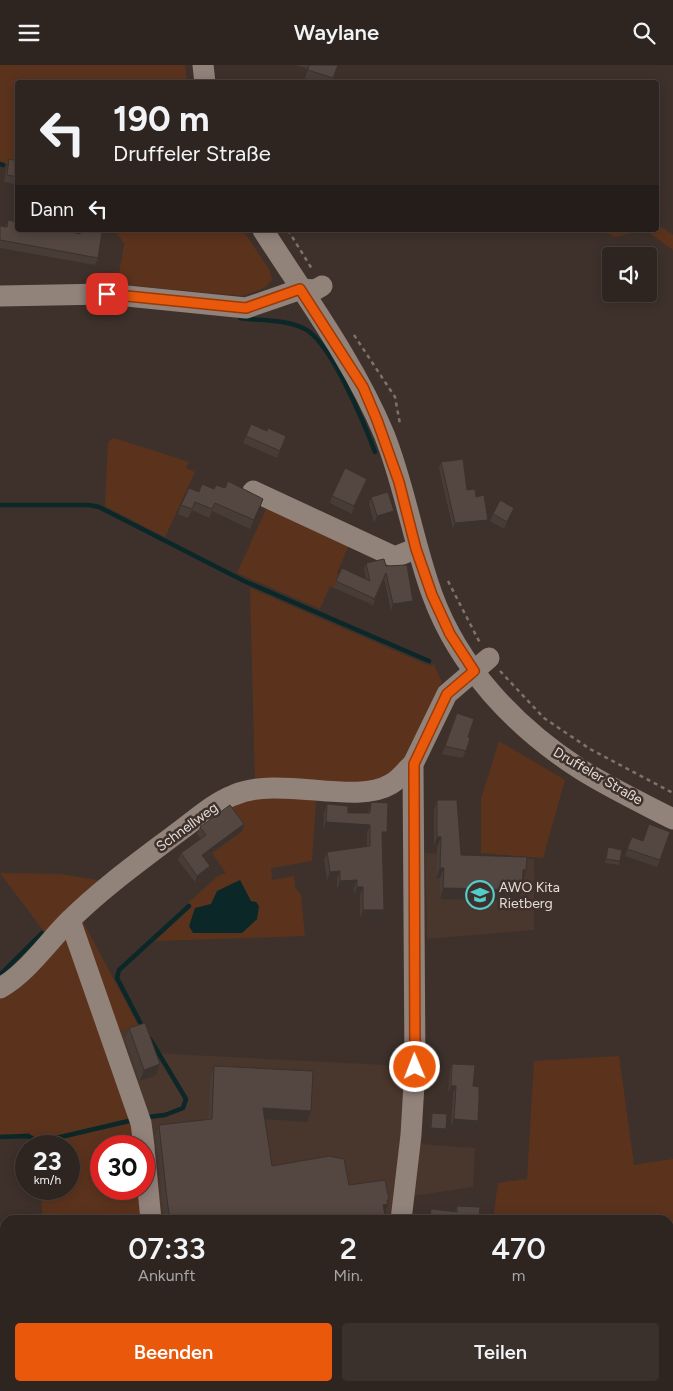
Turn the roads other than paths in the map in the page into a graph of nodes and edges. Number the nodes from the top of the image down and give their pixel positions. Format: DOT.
graph roads {
  1 [pos="203,65"];
  2 [pos="205,80"];
  3 [pos="264,232"];
  4 [pos="322,286"];
  5 [pos="300,289"];
  6 [pos="0,296"];
  7 [pos="253,491"];
  8 [pos="416,549"];
  9 [pos="481,665"];
  10 [pos="414,764"];
  11 [pos="673,819"];
  12 [pos="70,920"];
  13 [pos="0,988"];
  14 [pos="142,1135"];
  15 [pos="150,1200"];
  16 [pos="151,1215"];
  17 [pos="402,1215"];
  1 -- 2 [label="street"];
  3 -- 5 [label="street, Druffeler Straße"];
  4 -- 5 [label="street"];
  5 -- 6 [label="street"];
  5 -- 8 [label="street, Druffeler Straße"];
  7 -- 8 [label="street"];
  8 -- 9 [label="street, Druffeler Straße"];
  9 -- 10 [label="street"];
  9 -- 11 [label="street, Druffeler Straße"];
  10 -- 12 [label="street, Schnellweg"];
  10 -- 17 [label="street"];
  12 -- 13 [label="street, Schnellweg"];
  12 -- 14 [label="street"];
  15 -- 16 [label="street"];
}
